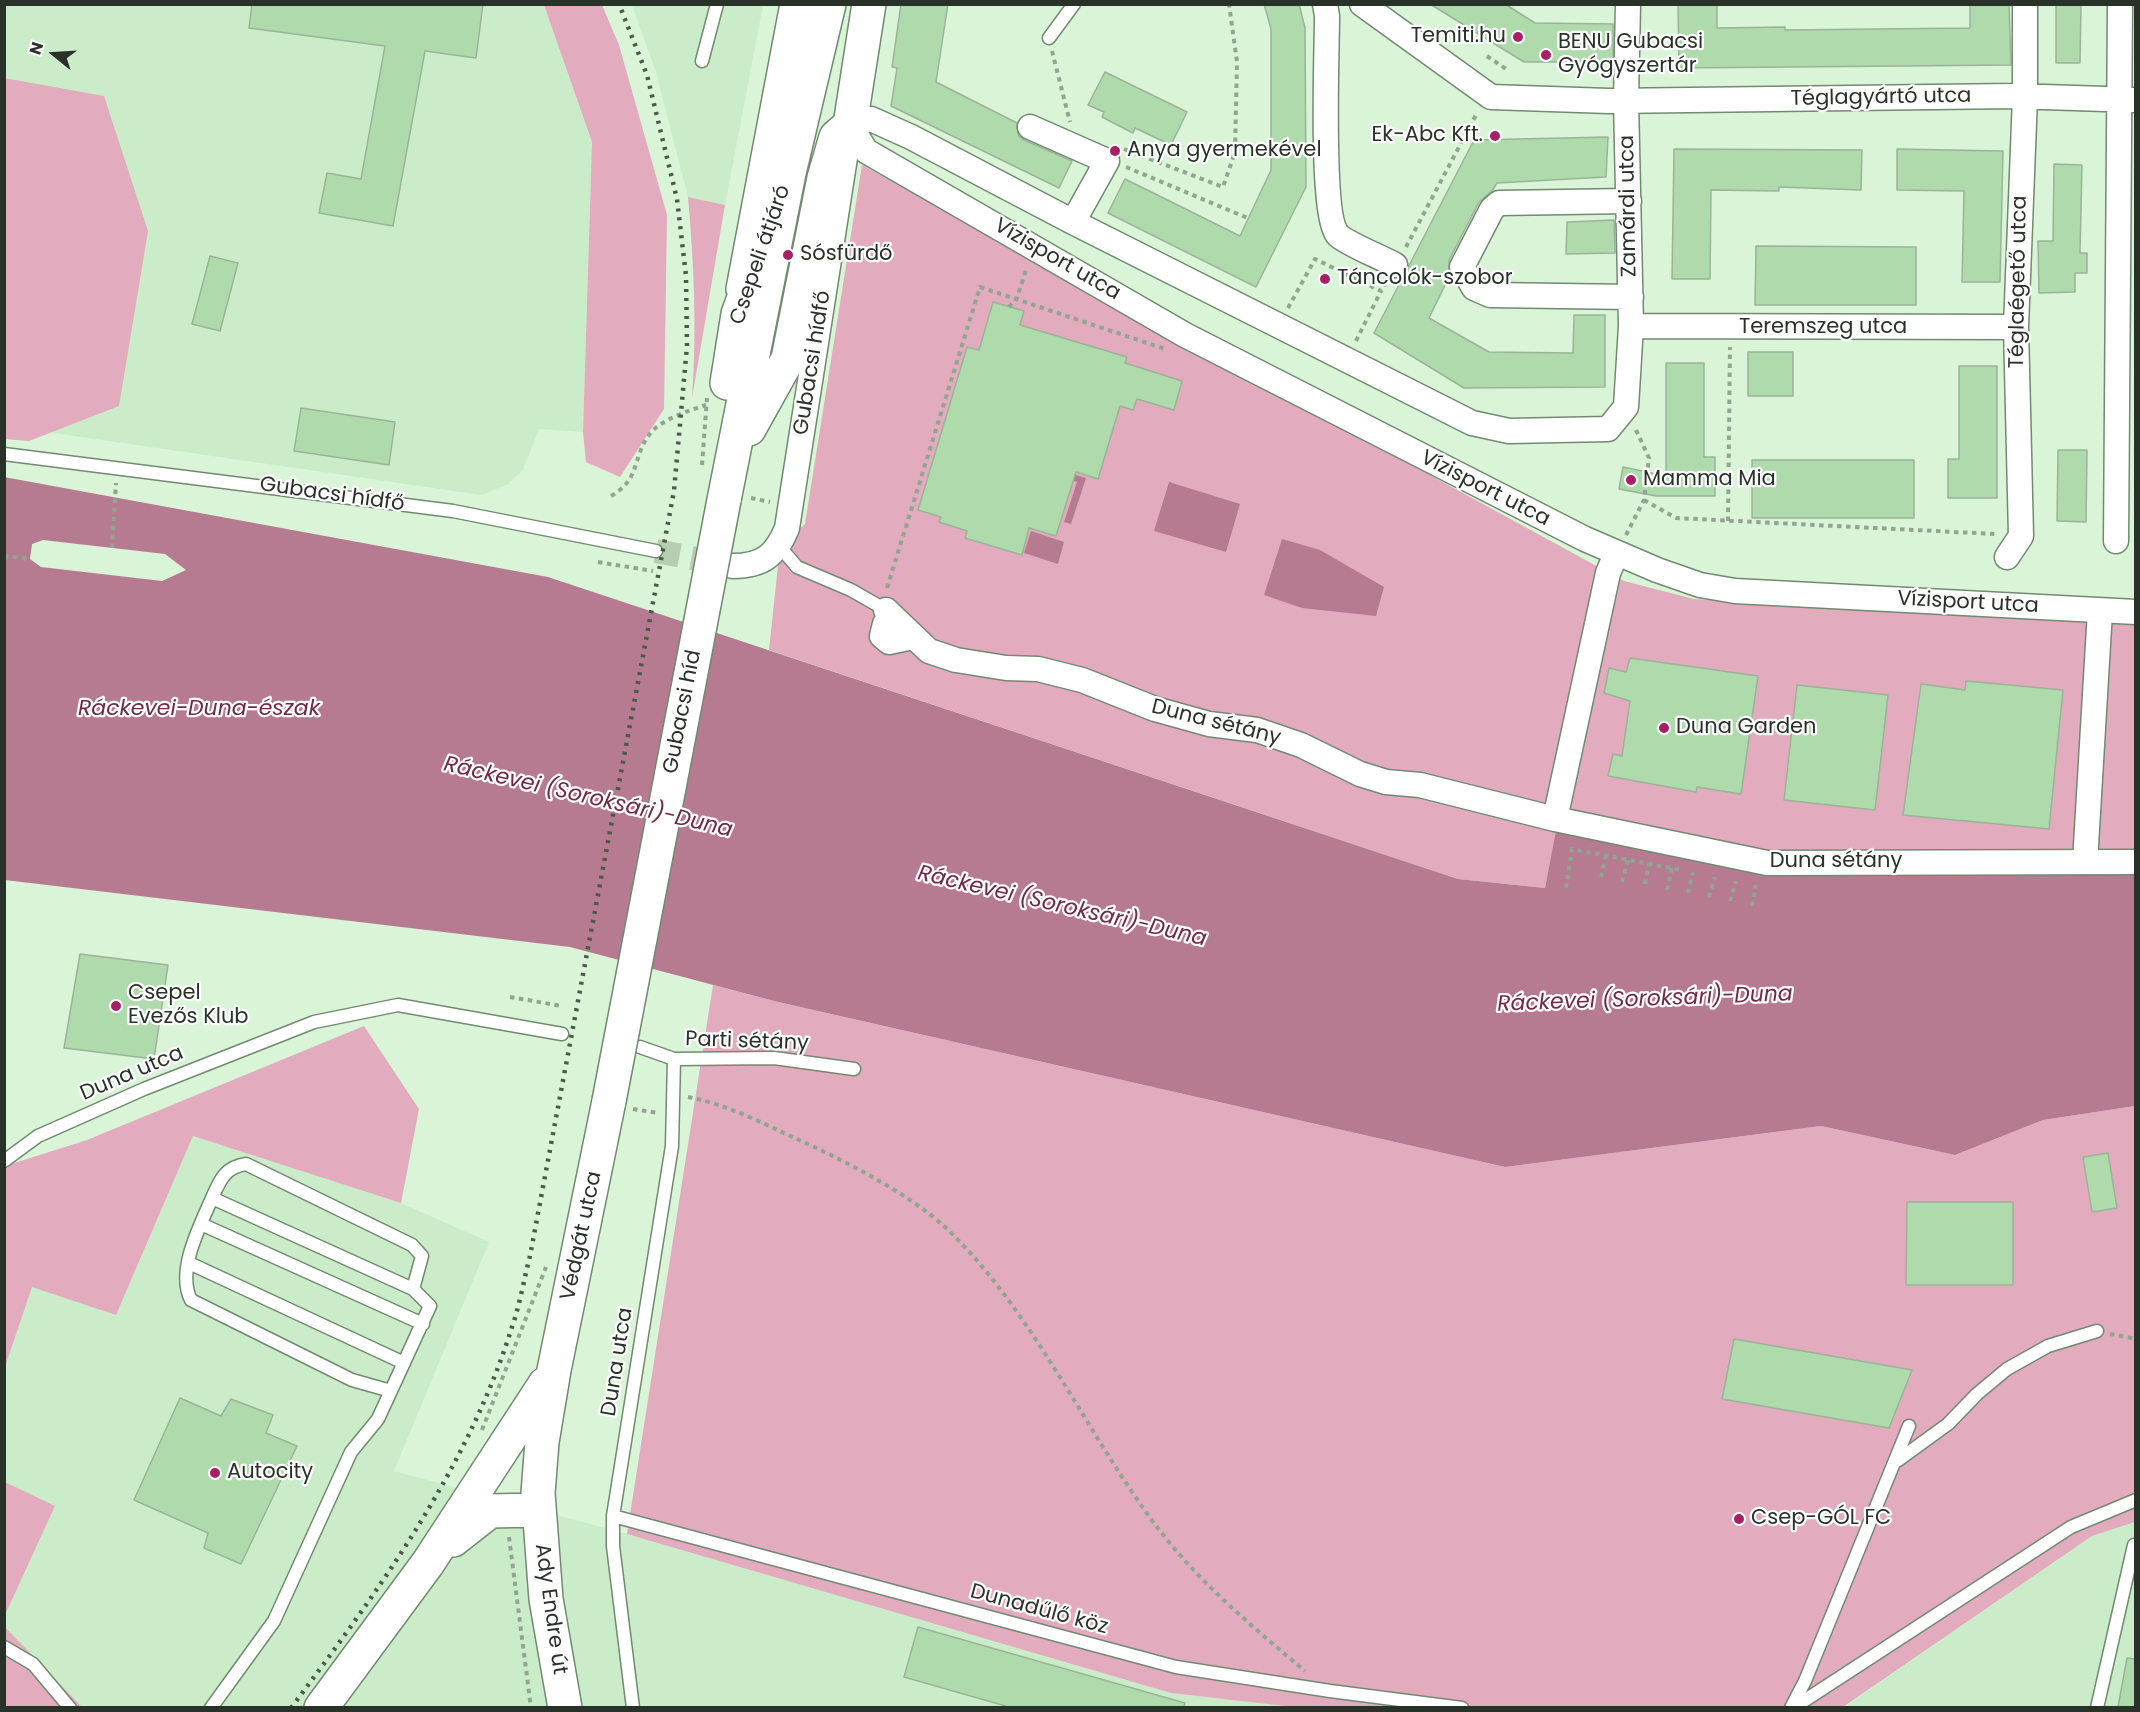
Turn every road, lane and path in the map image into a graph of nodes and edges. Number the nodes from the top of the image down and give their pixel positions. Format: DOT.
graph roads {
  1 [pos="717,4"];
  2 [pos="797,4"];
  3 [pos="829,4"];
  4 [pos="869,4"];
  5 [pos="1074,4"];
  6 [pos="1229,4"];
  7 [pos="1324,4"];
  8 [pos="1362,4"];
  9 [pos="1628,4"];
  10 [pos="2025,4"];
  11 [pos="2120,4"];
  12 [pos="1049,38"];
  13 [pos="1487,56"];
  14 [pos="702,61"];
  15 [pos="1506,69"];
  16 [pos="2025,97"];
  17 [pos="2127,99"];
  18 [pos="1626,100"];
  19 [pos="1482,103"];
  20 [pos="850,125"];
  21 [pos="1071,125"];
  22 [pos="1030,127"];
  23 [pos="911,137"];
  24 [pos="1130,152"];
  25 [pos="1123,165"];
  26 [pos="896,166"];
  27 [pos="789,173"];
  28 [pos="1629,201"];
  29 [pos="1250,219"];
  30 [pos="1073,222"];
  31 [pos="1410,239"];
  32 [pos="1034,246"];
  33 [pos="1315,259"];
  34 [pos="1395,265"];
  35 [pos="1381,291"];
  36 [pos="1631,297"];
  37 [pos="1017,298"];
  38 [pos="1009,307"];
  39 [pos="1287,309"];
  40 [pos="738,314"];
  41 [pos="1631,326"];
  42 [pos="1363,327"];
  43 [pos="2016,327"];
  44 [pos="1730,328"];
  45 [pos="1185,335"];
  46 [pos="708,394"];
  47 [pos="706,405"];
  48 [pos="1626,407"];
  49 [pos="4,454"];
  50 [pos="117,467"];
  51 [pos="718,486"];
  52 [pos="611,496"];
  53 [pos="1644,500"];
  54 [pos="1636,516"];
  55 [pos="1728,520"];
  56 [pos="2021,536"];
  57 [pos="2116,541"];
  58 [pos="780,547"];
  59 [pos="112,548"];
  60 [pos="656,551"];
  61 [pos="1616,554"];
  62 [pos="4,556"];
  63 [pos="2007,557"];
  64 [pos="30,559"];
  65 [pos="598,562"];
  66 [pos="733,566"];
  67 [pos="653,571"];
  68 [pos="2100,611"];
  69 [pos="2136,612"];
  70 [pos="895,619"];
  71 [pos="1555,819"];
  72 [pos="1606,855"];
  73 [pos="1628,860"];
  74 [pos="2085,862"];
  75 [pos="2136,862"];
  76 [pos="1672,868"];
  77 [pos="1693,872"];
  78 [pos="1600,877"];
  79 [pos="1715,877"];
  80 [pos="1736,881"];
  81 [pos="1622,882"];
  82 [pos="1566,888"];
  83 [pos="1667,890"];
  84 [pos="1688,893"];
  85 [pos="1709,897"];
  86 [pos="1730,901"];
  87 [pos="1752,906"];
  88 [pos="510,997"];
  89 [pos="562,1006"];
  90 [pos="562,1034"];
  91 [pos="640,1047"];
  92 [pos="674,1059"];
  93 [pos="854,1069"];
  94 [pos="675,1095"];
  95 [pos="619,1105"];
  96 [pos="666,1115"];
  97 [pos="4,1161"];
  98 [pos="212,1198"];
  99 [pos="201,1224"];
  100 [pos="189,1263"];
  101 [pos="413,1289"];
  102 [pos="423,1324"];
  103 [pos="2097,1331"];
  104 [pos="2136,1339"];
  105 [pos="404,1363"];
  106 [pos="554,1370"];
  107 [pos="391,1391"];
  108 [pos="1909,1426"];
  109 [pos="1896,1462"];
  110 [pos="2136,1500"];
  111 [pos="537,1510"];
  112 [pos="613,1516"];
  113 [pos="2134,1545"];
  114 [pos="428,1563"];
  115 [pos="4,1647"];
  116 [pos="1330,1691"];
  117 [pos="70,1707"];
  118 [pos="211,1707"];
  119 [pos="321,1707"];
  120 [pos="566,1707"];
  121 [pos="633,1707"];
  122 [pos="1462,1707"];
  123 [pos="1792,1707"];
  124 [pos="2097,1707"];
  1 -- 14 [label="lane"];
  2 -- 40 [label="main road"];
  3 -- 27 [label="main road, Csepeli átjáró"];
  4 -- 20 [label="main road"];
  5 -- 12 [label="lane"];
  6 -- 24 [label="path"];
  7 -- 34 [label="street"];
  8 -- 18 [label="street, Téglagyártó utca"];
  9 -- 18 [label="street, Zamárdi utca"];
  10 -- 16 [label="street, Téglaégető utca"];
  11 -- 17 [label="street"];
  12 -- 21 [label="path"];
  13 -- 15 [label="path"];
  16 -- 17 [label="street, Téglagyártó utca"];
  16 -- 18 [label="street, Téglagyártó utca"];
  16 -- 43 [label="street, Téglaégető utca"];
  17 -- 57 [label="street"];
  18 -- 28 [label="street, Zamárdi utca"];
  19 -- 31 [label="path"];
  20 -- 23 [label="street, Vízisport utca"];
  20 -- 26 [label="street, Vízisport utca"];
  20 -- 51 [label="main road"];
  20 -- 58 [label="street, Gubacsi hídfő"];
  22 -- 30 [label="street, Vízisport utca"];
  23 -- 26 [label="street"];
  23 -- 30 [label="street, Vízisport utca"];
  25 -- 29 [label="path"];
  26 -- 32 [label="street, Vízisport utca"];
  27 -- 40 [label="main road, Csepeli átjáró"];
  27 -- 51 [label="main road, Csepeli átjáró"];
  28 -- 36 [label="street, Zamárdi utca"];
  28 -- 36 [label="street"];
  30 -- 48 [label="street, Vízisport utca"];
  32 -- 37 [label="path"];
  32 -- 45 [label="street, Vízisport utca"];
  33 -- 39 [label="path"];
  35 -- 42 [label="path"];
  36 -- 41 [label="street, Zamárdi utca"];
  37 -- 38 [label="path"];
  37 -- 45 [label="path"];
  37 -- 70 [label="path"];
  40 -- 51 [label="main road, Csepeli átjáró"];
  41 -- 44 [label="street, Teremszeg utca"];
  41 -- 48 [label="street, Zamárdi utca"];
  43 -- 44 [label="street, Teremszeg utca"];
  43 -- 56 [label="street, Téglaégető utca"];
  44 -- 55 [label="path"];
  45 -- 61 [label="street, Vízisport utca"];
  46 -- 47 [label="path"];
  47 -- 51 [label="path"];
  47 -- 52 [label="path"];
  48 -- 53 [label="path"];
  49 -- 50 [label="lane, Gubacsi hídfő"];
  50 -- 59 [label="path"];
  50 -- 60 [label="lane, Gubacsi hídfő"];
  51 -- 95 [label="main road, Gubacsi híd, bridge"];
  53 -- 54 [label="path"];
  53 -- 55 [label="path"];
  55 -- 56 [label="path"];
  56 -- 63 [label="street"];
  58 -- 66 [label="street"];
  58 -- 70 [label="lane"];
  61 -- 68 [label="street, Vízisport utca"];
  61 -- 71 [label="street"];
  62 -- 64 [label="path"];
  65 -- 67 [label="path"];
  68 -- 69 [label="street, Vízisport utca"];
  68 -- 74 [label="street"];
  70 -- 71 [label="street, Duna sétány"];
  71 -- 74 [label="street, Duna sétány"];
  72 -- 73 [label="path"];
  72 -- 78 [label="path"];
  72 -- 82 [label="path"];
  73 -- 76 [label="path"];
  73 -- 81 [label="path"];
  74 -- 75 [label="street, Duna sétány"];
  76 -- 77 [label="path"];
  76 -- 83 [label="path"];
  77 -- 79 [label="path"];
  77 -- 84 [label="path"];
  79 -- 80 [label="path"];
  79 -- 85 [label="path"];
  80 -- 86 [label="path"];
  80 -- 87 [label="path"];
  88 -- 89 [label="path"];
  90 -- 97 [label="lane, Duna utca"];
  91 -- 92 [label="lane"];
  92 -- 93 [label="lane, Parti sétány"];
  92 -- 94 [label="lane, Duna utca"];
  94 -- 112 [label="lane, Duna utca"];
  94 -- 116 [label="path"];
  95 -- 96 [label="path"];
  95 -- 106 [label="main road, Védgát utca"];
  98 -- 99 [label="lane"];
  98 -- 101 [label="lane"];
  98 -- 101 [label="lane"];
  99 -- 100 [label="lane"];
  99 -- 102 [label="lane"];
  100 -- 105 [label="lane"];
  100 -- 107 [label="lane"];
  101 -- 102 [label="lane"];
  102 -- 105 [label="lane"];
  103 -- 104 [label="path"];
  103 -- 109 [label="lane"];
  105 -- 107 [label="lane"];
  106 -- 111 [label="main road, Védgát utca"];
  106 -- 114 [label="main road, Védgát utca"];
  107 -- 118 [label="lane"];
  108 -- 109 [label="lane"];
  109 -- 123 [label="lane"];
  110 -- 123 [label="lane"];
  111 -- 114 [label="main road, Védgát utca"];
  111 -- 120 [label="main road, Ady Endre út"];
  112 -- 116 [label="lane, Dunadűlő köz"];
  112 -- 121 [label="lane, Duna utca"];
  113 -- 124 [label="lane"];
  114 -- 119 [label="main road, Védgát utca"];
  115 -- 117 [label="lane"];
  116 -- 122 [label="lane, Dunadűlő köz"];
}
